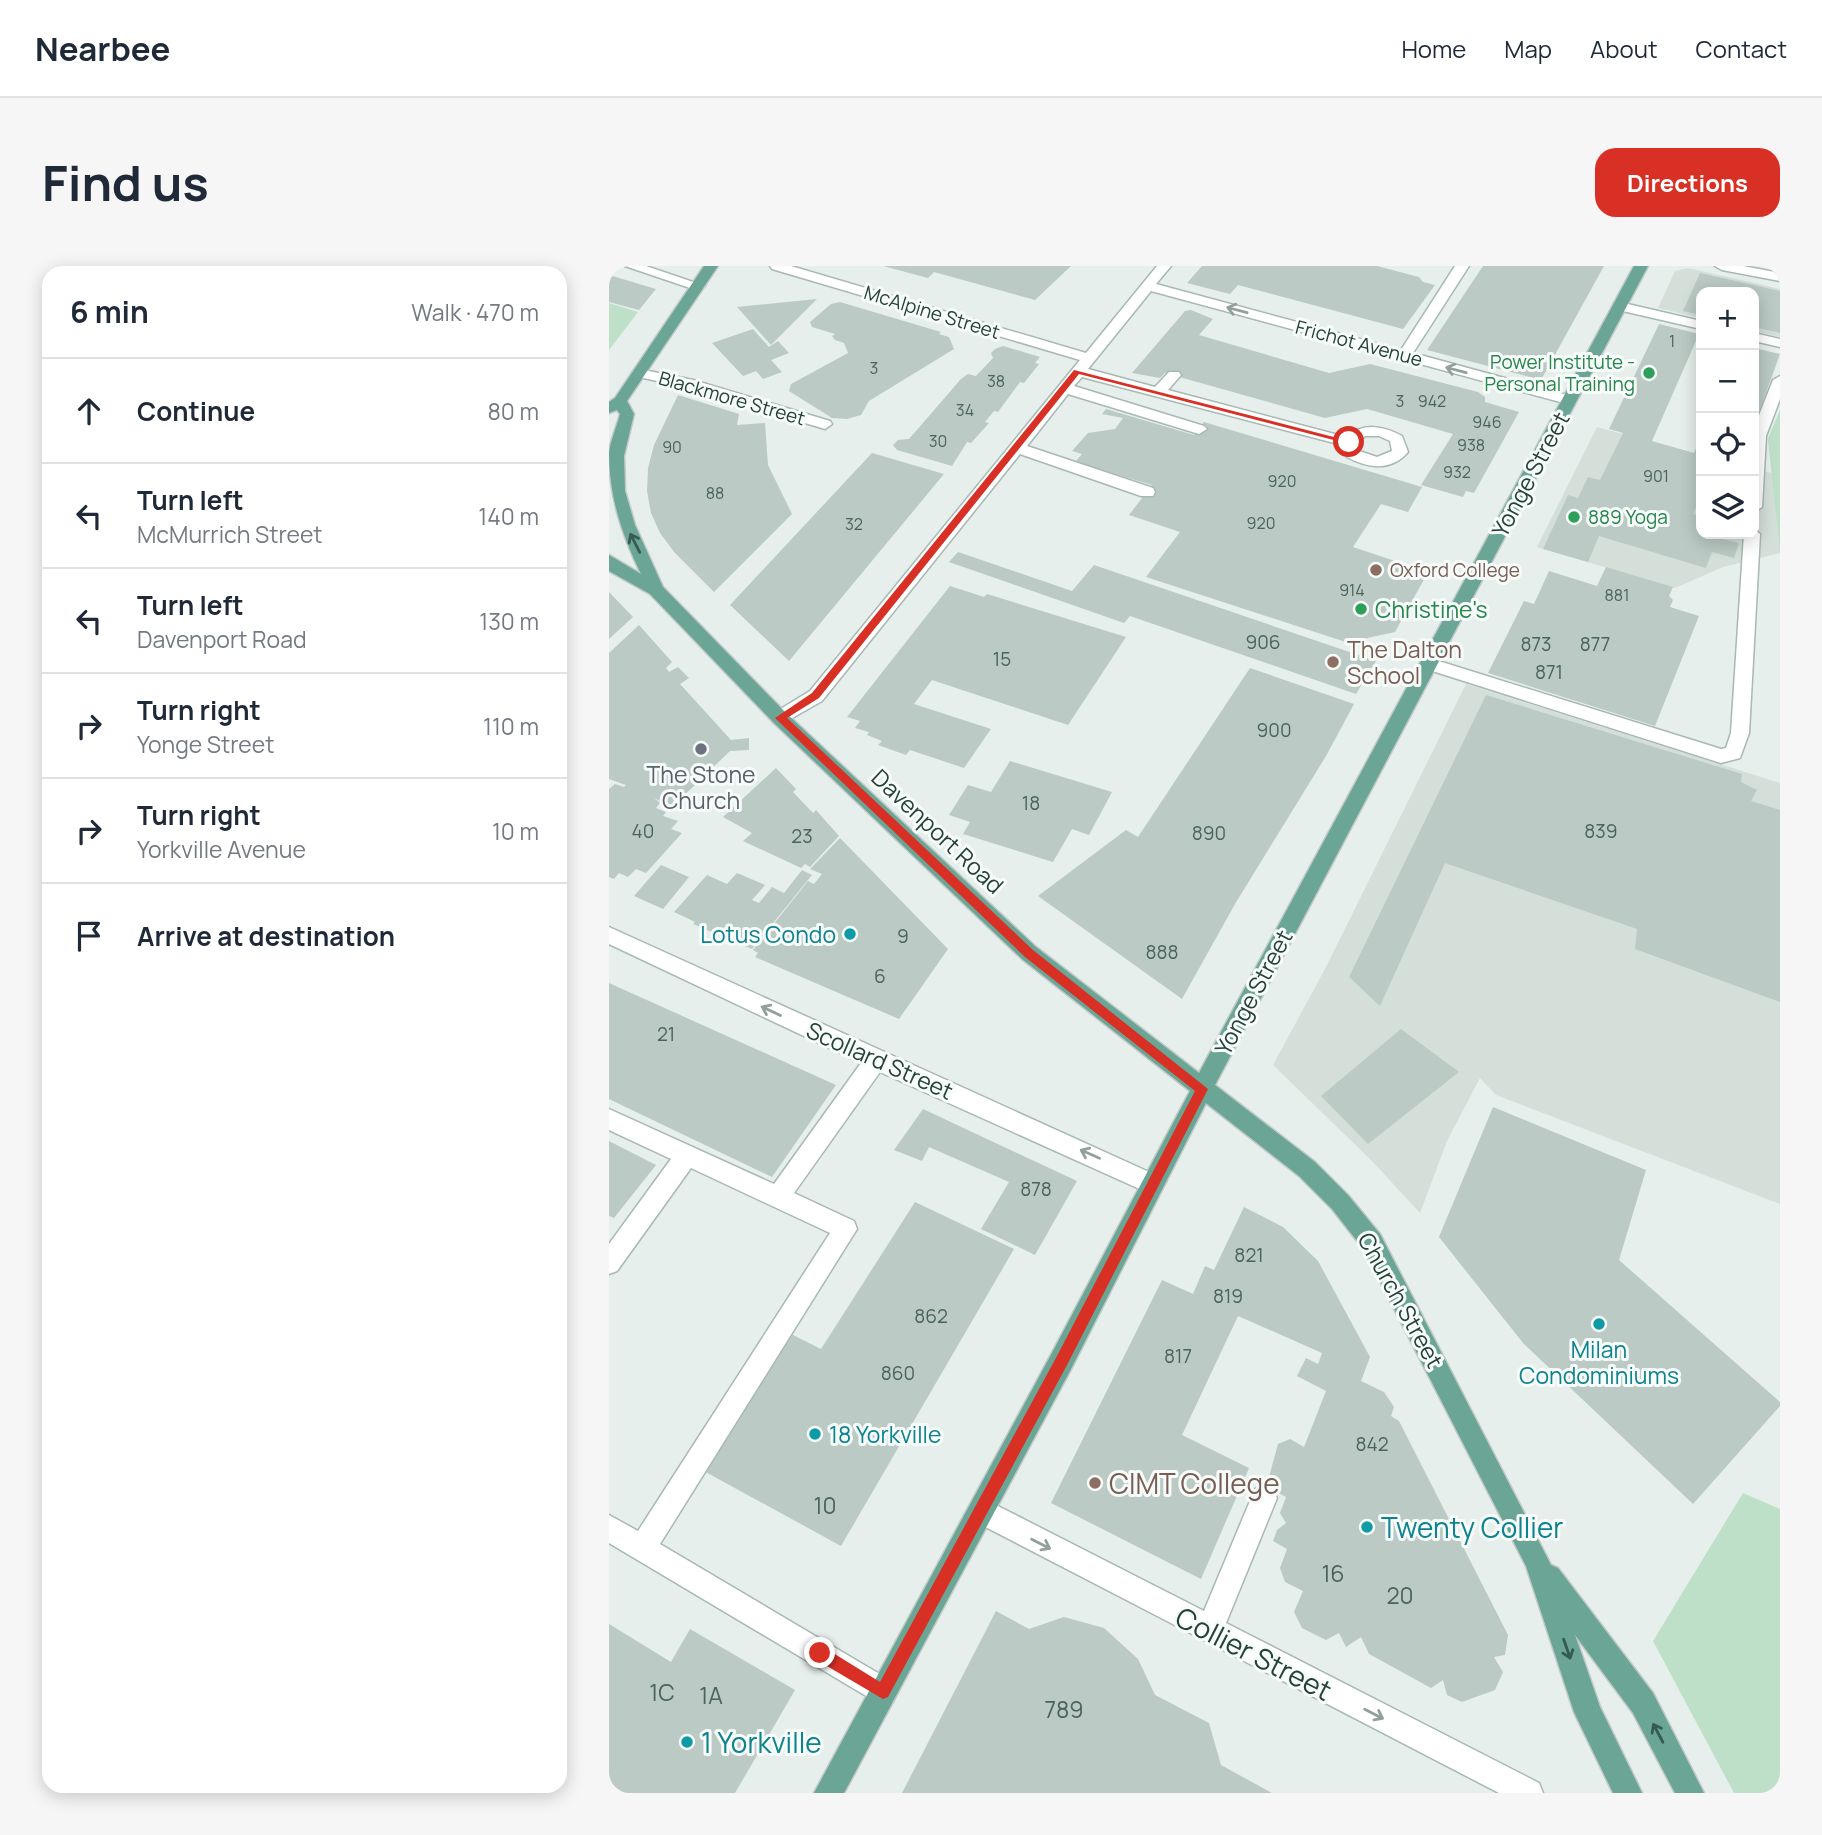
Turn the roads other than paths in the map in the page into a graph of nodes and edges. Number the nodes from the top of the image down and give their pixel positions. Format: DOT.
graph roads {
  1 [pos="632,266"];
  2 [pos="711,266"];
  3 [pos="777,266"];
  4 [pos="1164,266"];
  5 [pos="1443,266"];
  6 [pos="1641,266"];
  7 [pos="1722,266"];
  8 [pos="1460,268"];
  9 [pos="1780,277"];
  10 [pos="698,286"];
  11 [pos="1148,286"];
  12 [pos="1619,306"];
  13 [pos="1696,324"];
  14 [pos="1759,338"];
  15 [pos="1780,343"];
  16 [pos="1405,356"];
  17 [pos="1082,365"];
  18 [pos="639,373"];
  19 [pos="1174,376"];
  20 [pos="1780,380"];
  21 [pos="1064,387"];
  22 [pos="1159,392"];
  23 [pos="1569,400"];
  24 [pos="615,405"];
  25 [pos="825,424"];
  26 [pos="1199,429"];
  27 [pos="1349,442"];
  28 [pos="1017,448"];
  29 [pos="1756,476"];
  30 [pos="612,478"];
  31 [pos="1147,492"];
  32 [pos="613,496"];
  33 [pos="1752,539"];
  34 [pos="609,560"];
  35 [pos="656,590"];
  36 [pos="1429,664"];
  37 [pos="780,718"];
  38 [pos="609,935"];
  39 [pos="876,1060"];
  40 [pos="1202,1089"];
  41 [pos="609,1119"];
  42 [pos="687,1156"];
  43 [pos="1152,1184"];
  44 [pos="778,1197"];
  45 [pos="609,1263"];
  46 [pos="1264,1499"];
  47 [pos="981,1511"];
  48 [pos="609,1528"];
  49 [pos="643,1546"];
  50 [pos="1537,1561"];
  51 [pos="1210,1630"];
  52 [pos="883,1692"];
  53 [pos="828,1793"];
  54 [pos="1529,1793"];
  55 [pos="1628,1793"];
  56 [pos="1691,1793"];
  1 -- 10 [label="street"];
  2 -- 10 [label="main road, Davenport Road"];
  3 -- 17 [label="street, McAlpine Street"];
  4 -- 11 [label="street"];
  5 -- 8 [label="street"];
  6 -- 12 [label="main road, Yonge Street"];
  7 -- 9 [label="street"];
  8 -- 16 [label="street"];
  10 -- 18 [label="main road, Davenport Road"];
  16 -- 11 [label="street, Frichot Avenue, one-way"];
  11 -- 17 [label="street"];
  12 -- 13 [label="street"];
  12 -- 23 [label="main road, Yonge Street"];
  14 -- 15 [label="street"];
  23 -- 16 [label="street, Frichot Avenue, one-way"];
  17 -- 21 [label="street"];
  17 -- 22 [label="street, McAlpine Street"];
  18 -- 24 [label="main road, Davenport Road"];
  18 -- 25 [label="street, Blackmore Street"];
  19 -- 22 [label="street"];
  20 -- 29 [label="street"];
  21 -- 26 [label="street"];
  21 -- 28 [label="street"];
  22 -- 27 [label="street, McAlpine Street"];
  23 -- 36 [label="main road, Yonge Street"];
  24 -- 30 [label="main road, Davenport Road"];
  28 -- 31 [label="street"];
  28 -- 37 [label="street"];
  30 -- 32 [label="main road, Davenport Road"];
  35 -- 32 [label="main road, Davenport Road, one-way"];
  33 -- 36 [label="street"];
  34 -- 35 [label="main road, Davenport Road"];
  35 -- 37 [label="main road, Davenport Road"];
  36 -- 40 [label="main road, Yonge Street"];
  37 -- 40 [label="main road, Davenport Road"];
  39 -- 38 [label="street, Scollard Street, one-way"];
  43 -- 39 [label="street, Scollard Street, one-way"];
  39 -- 44 [label="street"];
  40 -- 43 [label="main road, Yonge Street"];
  40 -- 50 [label="main road, Church Street"];
  41 -- 42 [label="street"];
  42 -- 44 [label="street"];
  42 -- 45 [label="street"];
  43 -- 47 [label="main road, Yonge Street"];
  44 -- 49 [label="street"];
  46 -- 51 [label="street"];
  47 -- 51 [label="street, Collier Street, one-way"];
  47 -- 52 [label="main road, Yonge Street"];
  48 -- 49 [label="street"];
  49 -- 52 [label="street"];
  50 -- 55 [label="main road, Church Street, one-way"];
  56 -- 50 [label="main road, Church Street, one-way"];
  51 -- 54 [label="street, Collier Street, one-way"];
  52 -- 53 [label="main road, Yonge Street"];
}
